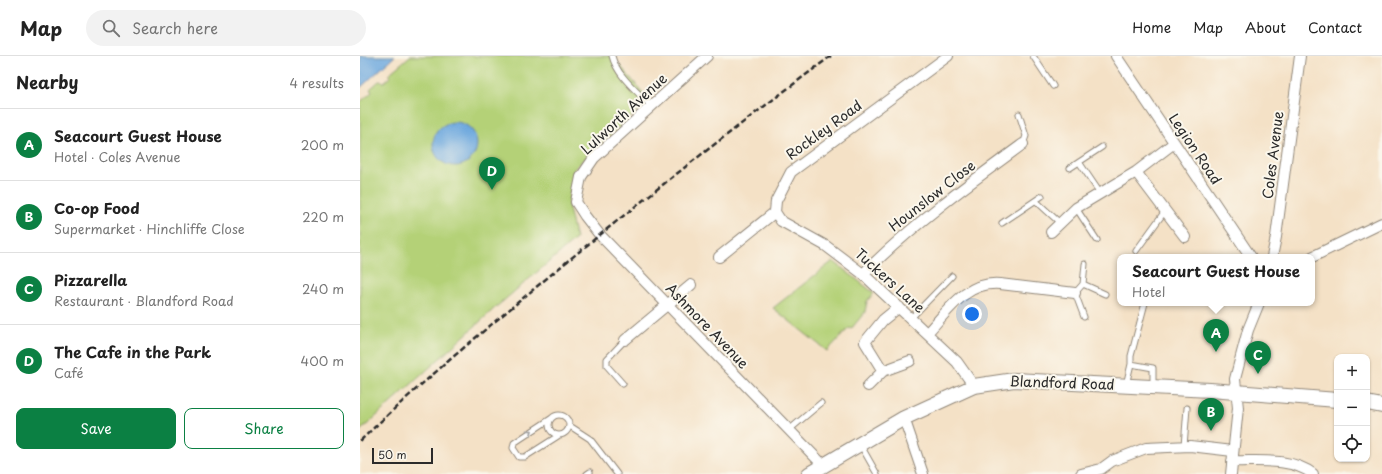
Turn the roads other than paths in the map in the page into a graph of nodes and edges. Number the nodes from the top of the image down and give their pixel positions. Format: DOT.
graph roads {
  1 [pos="612,56"];
  2 [pos="707,56"];
  3 [pos="948,56"];
  4 [pos="1033,56"];
  5 [pos="1116,56"];
  6 [pos="1300,56"];
  7 [pos="1053,86"];
  8 [pos="651,106"];
  9 [pos="1019,114"];
  10 [pos="1174,143"];
  11 [pos="1023,144"];
  12 [pos="1102,147"];
  13 [pos="1079,162"];
  14 [pos="1070,168"];
  15 [pos="1136,172"];
  16 [pos="1100,193"];
  17 [pos="1042,196"];
  18 [pos="1036,201"];
  19 [pos="576,202"];
  20 [pos="1076,208"];
  21 [pos="1165,211"];
  22 [pos="774,212"];
  23 [pos="1002,223"];
  24 [pos="1060,223"];
  25 [pos="1382,223"];
  26 [pos="1051,232"];
  27 [pos="1185,238"];
  28 [pos="1097,240"];
  29 [pos="1136,251"];
  30 [pos="1249,254"];
  31 [pos="1273,254"];
  32 [pos="1315,256"];
  33 [pos="719,257"];
  34 [pos="1085,264"];
  35 [pos="863,274"];
  36 [pos="952,276"];
  37 [pos="1083,284"];
  38 [pos="691,285"];
  39 [pos="1075,293"];
  40 [pos="1105,294"];
  41 [pos="666,305"];
  42 [pos="1144,306"];
  43 [pos="1258,306"];
  44 [pos="899,307"];
  45 [pos="1084,316"];
  46 [pos="911,318"];
  47 [pos="927,333"];
  48 [pos="626,340"];
  49 [pos="910,361"];
  50 [pos="1131,364"];
  51 [pos="883,371"];
  52 [pos="623,384"];
  53 [pos="868,386"];
  54 [pos="974,386"];
  55 [pos="1126,386"];
  56 [pos="1153,387"];
  57 [pos="1236,392"];
  58 [pos="1334,400"];
  59 [pos="821,403"];
  60 [pos="1370,404"];
  61 [pos="1382,406"];
  62 [pos="1187,408"];
  63 [pos="552,418"];
  64 [pos="904,418"];
  65 [pos="570,426"];
  66 [pos="789,430"];
  67 [pos="558,436"];
  68 [pos="860,444"];
  69 [pos="1184,446"];
  70 [pos="1233,456"];
  71 [pos="823,465"];
  72 [pos="1102,472"];
  73 [pos="617,474"];
  74 [pos="809,474"];
  75 [pos="877,474"];
  76 [pos="923,474"];
  77 [pos="1081,474"];
  78 [pos="1231,474"];
  79 [pos="1312,474"];
  1 -- 8 [label="lane"];
  2 -- 8 [label="street, Lulworth Avenue"];
  3 -- 22 [label="street, Rockley Road"];
  4 -- 7 [label="lane"];
  5 -- 10 [label="street, Legion Road"];
  6 -- 31 [label="street, Coles Avenue"];
  8 -- 19 [label="street, Lulworth Avenue"];
  9 -- 11 [label="lane"];
  10 -- 15 [label="street"];
  10 -- 30 [label="street, Legion Road"];
  11 -- 35 [label="street, Hounslow Close"];
  12 -- 13 [label="lane"];
  13 -- 14 [label="lane"];
  13 -- 16 [label="lane"];
  15 -- 16 [label="street"];
  15 -- 21 [label="street"];
  16 -- 20 [label="street"];
  17 -- 18 [label="lane"];
  18 -- 23 [label="lane"];
  18 -- 24 [label="lane"];
  19 -- 41 [label="street, Ashmore Avenue"];
  20 -- 24 [label="street"];
  20 -- 28 [label="lane"];
  21 -- 27 [label="street"];
  21 -- 29 [label="lane"];
  22 -- 33 [label="street"];
  22 -- 35 [label="street, Tuckers Lane"];
  24 -- 26 [label="street"];
  25 -- 32 [label="street"];
  34 -- 37 [label="lane"];
  35 -- 44 [label="street, Tuckers Lane"];
  36 -- 46 [label="lane"];
  37 -- 39 [label="lane"];
  37 -- 40 [label="lane"];
  38 -- 41 [label="street"];
  39 -- 45 [label="lane"];
  39 -- 47 [label="street"];
  41 -- 48 [label="street"];
  41 -- 66 [label="street, Ashmore Avenue"];
  42 -- 50 [label="lane"];
  43 -- 57 [label="street"];
  44 -- 46 [label="street, Tuckers Lane"];
  44 -- 51 [label="street"];
  46 -- 47 [label="street, Tuckers Lane"];
  47 -- 54 [label="street, Tuckers Lane"];
  48 -- 52 [label="lane"];
  49 -- 51 [label="street"];
  50 -- 55 [label="lane"];
  50 -- 56 [label="lane"];
  51 -- 53 [label="street"];
  54 -- 55 [label="main road, Blandford Road"];
  54 -- 64 [label="main road, Blandford Road"];
  55 -- 56 [label="main road, Blandford Road"];
  56 -- 57 [label="main road, Blandford Road"];
  57 -- 58 [label="main road, Blandford Road"];
  57 -- 70 [label="street"];
  59 -- 66 [label="lane"];
  60 -- 61 [label="main road"];
  62 -- 69 [label="lane"];
  63 -- 65 [label="lane"];
  63 -- 67 [label="lane"];
  67 -- 63 [label="lane, one-way"];
  64 -- 68 [label="main road, Blandford Road"];
  64 -- 76 [label="street"];
  65 -- 67 [label="lane"];
  65 -- 73 [label="lane"];
  66 -- 71 [label="street, Ashmore Avenue"];
  68 -- 71 [label="main road, Blandford Road"];
  68 -- 75 [label="lane"];
  69 -- 70 [label="street"];
  69 -- 72 [label="street"];
  70 -- 78 [label="street"];
  70 -- 79 [label="street"];
  71 -- 74 [label="main road, Blandford Road"];
  72 -- 77 [label="street"];
}
